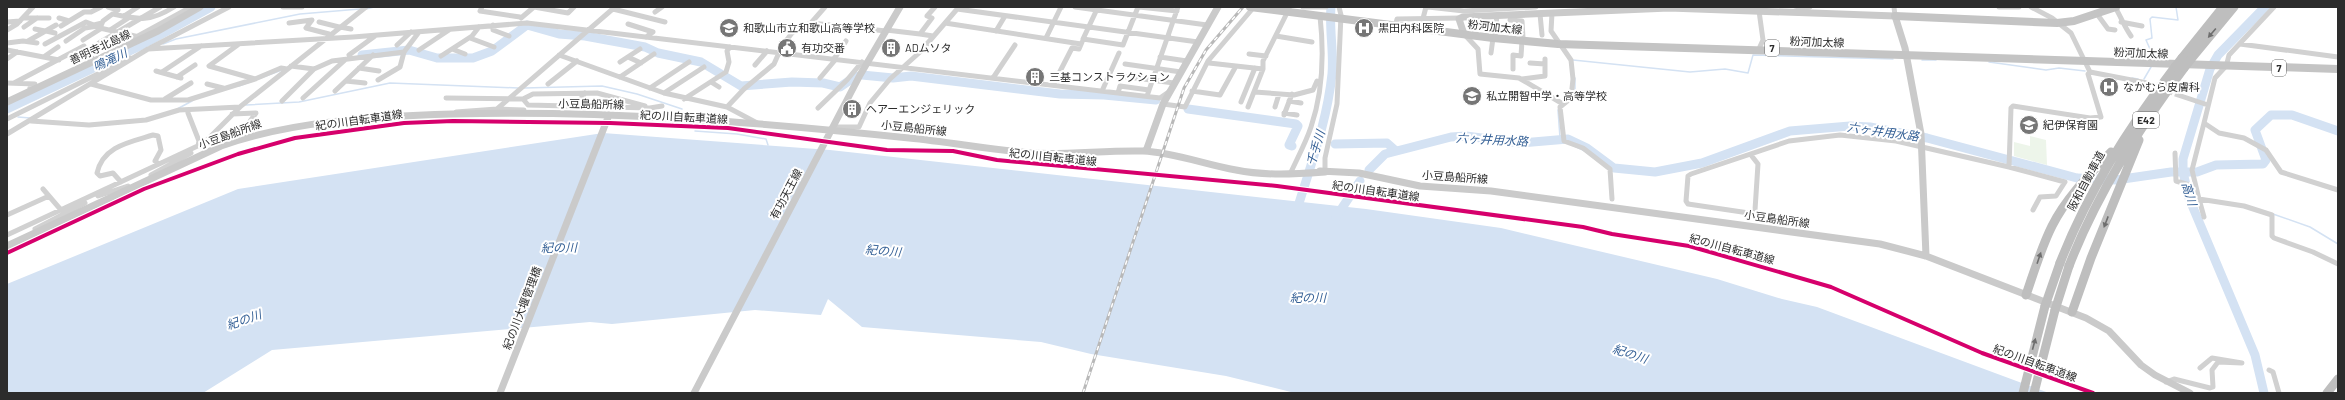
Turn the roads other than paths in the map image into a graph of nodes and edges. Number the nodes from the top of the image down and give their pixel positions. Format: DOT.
graph roads {
  1 [pos="32,7"];
  2 [pos="102,7"];
  3 [pos="108,7"];
  4 [pos="138,7"];
  5 [pos="160,7"];
  6 [pos="174,7"];
  7 [pos="191,7"];
  8 [pos="200,7"];
  9 [pos="229,7"];
  10 [pos="283,7"];
  11 [pos="302,7"];
  12 [pos="482,7"];
  13 [pos="534,7"];
  14 [pos="574,7"];
  15 [pos="662,7"];
  16 [pos="825,7"];
  17 [pos="900,7"];
  18 [pos="935,7"];
  19 [pos="1061,7"];
  20 [pos="1075,7"];
  21 [pos="1139,7"];
  22 [pos="1218,7"];
  23 [pos="1250,7"];
  24 [pos="1277,7"];
  25 [pos="1308,7"];
  26 [pos="1427,7"];
  27 [pos="1536,7"];
  28 [pos="1810,7"];
  29 [pos="1894,7"];
  30 [pos="1999,7"];
  31 [pos="2019,7"];
  32 [pos="2031,7"];
  33 [pos="2116,7"];
  34 [pos="2223,7"];
  35 [pos="2234,7"];
  36 [pos="2274,7"];
  37 [pos="118,8"];
  38 [pos="365,8"];
  39 [pos="614,8"];
  40 [pos="958,8"];
  41 [pos="1254,8"];
  42 [pos="1302,8"];
  43 [pos="554,9"];
  44 [pos="1097,9"];
  45 [pos="1177,9"];
  46 [pos="1618,9"];
  47 [pos="1289,10"];
  48 [pos="1561,10"];
  49 [pos="1760,10"];
  50 [pos="655,12"];
  51 [pos="1792,12"];
  52 [pos="1323,13"];
  53 [pos="1552,13"];
  54 [pos="113,14"];
  55 [pos="1340,14"];
  56 [pos="1540,14"];
  57 [pos="2097,14"];
  58 [pos="1462,15"];
  59 [pos="1497,15"];
  60 [pos="124,16"];
  61 [pos="1006,16"];
  62 [pos="1134,16"];
  63 [pos="1895,16"];
  64 [pos="130,17"];
  65 [pos="520,17"];
  66 [pos="38,18"];
  67 [pos="49,18"];
  68 [pos="59,18"];
  69 [pos="1512,18"];
  70 [pos="140,19"];
  71 [pos="21,20"];
  72 [pos="69,21"];
  73 [pos="1173,21"];
  74 [pos="7,22"];
  75 [pos="319,22"];
  76 [pos="664,22"];
  77 [pos="1053,22"];
  78 [pos="1422,22"];
  79 [pos="2121,22"];
  80 [pos="290,23"];
  81 [pos="519,23"];
  82 [pos="811,23"];
  83 [pos="945,23"];
  84 [pos="1396,23"];
  85 [pos="2060,23"];
  86 [pos="628,24"];
  87 [pos="493,25"];
  88 [pos="1207,25"];
  89 [pos="101,26"];
  90 [pos="2142,26"];
  91 [pos="340,27"];
  92 [pos="479,27"];
  93 [pos="1089,27"];
  94 [pos="24,28"];
  95 [pos="35,28"];
  96 [pos="351,29"];
  97 [pos="449,29"];
  98 [pos="7,30"];
  99 [pos="110,30"];
  100 [pos="588,30"];
  101 [pos="886,30"];
  102 [pos="2115,30"];
  103 [pos="46,31"];
  104 [pos="120,32"];
  105 [pos="411,32"];
  106 [pos="418,32"];
  107 [pos="996,32"];
  108 [pos="55,33"];
  109 [pos="1128,33"];
  110 [pos="1463,33"];
  111 [pos="129,34"];
  112 [pos="329,34"];
  113 [pos="920,34"];
  114 [pos="376,35"];
  115 [pos="1542,35"];
  116 [pos="138,36"];
  117 [pos="509,36"];
  118 [pos="646,36"];
  119 [pos="933,36"];
  120 [pos="1276,36"];
  121 [pos="2131,36"];
  122 [pos="1494,37"];
  123 [pos="470,38"];
  124 [pos="1046,38"];
  125 [pos="1167,38"];
  126 [pos="324,39"];
  127 [pos="1522,39"];
  128 [pos="83,40"];
  129 [pos="28,41"];
  130 [pos="66,41"];
  131 [pos="846,41"];
  132 [pos="1082,41"];
  133 [pos="1198,42"];
  134 [pos="1312,42"];
  135 [pos="1557,42"];
  136 [pos="7,43"];
  137 [pos="37,43"];
  138 [pos="99,43"];
  139 [pos="45,44"];
  140 [pos="240,44"];
  141 [pos="2240,44"];
  142 [pos="397,45"];
  143 [pos="1015,45"];
  144 [pos="84,46"];
  145 [pos="202,46"];
  146 [pos="730,46"];
  147 [pos="58,47"];
  148 [pos="124,47"];
  149 [pos="494,47"];
  150 [pos="148,49"];
  151 [pos="452,49"];
  152 [pos="640,49"];
  153 [pos="1759,49"];
  154 [pos="7,50"];
  155 [pos="99,50"];
  156 [pos="418,50"];
  157 [pos="75,51"];
  158 [pos="404,51"];
  159 [pos="767,51"];
  160 [pos="17,52"];
  161 [pos="779,52"];
  162 [pos="1120,53"];
  163 [pos="1491,53"];
  164 [pos="465,54"];
  165 [pos="654,54"];
  166 [pos="1249,54"];
  167 [pos="1906,54"];
  168 [pos="373,55"];
  169 [pos="559,55"];
  170 [pos="45,56"];
  171 [pos="441,56"];
  172 [pos="1266,56"];
  173 [pos="348,57"];
  174 [pos="628,57"];
  175 [pos="1160,57"];
  176 [pos="2338,57"];
  177 [pos="92,58"];
  178 [pos="7,59"];
  179 [pos="835,59"];
  180 [pos="59,60"];
  181 [pos="2083,60"];
  182 [pos="577,61"];
  183 [pos="1187,61"];
  184 [pos="620,62"];
  185 [pos="689,62"];
  186 [pos="864,62"];
  187 [pos="641,63"];
  188 [pos="1209,63"];
  189 [pos="1530,63"];
  190 [pos="1125,64"];
  191 [pos="2224,64"];
  192 [pos="195,65"];
  193 [pos="755,65"];
  194 [pos="1236,66"];
  195 [pos="704,67"];
  196 [pos="904,67"];
  197 [pos="289,68"];
  198 [pos="359,68"];
  199 [pos="1156,68"];
  200 [pos="1255,68"];
  201 [pos="2338,68"];
  202 [pos="314,69"];
  203 [pos="1263,69"];
  204 [pos="1513,69"];
  205 [pos="156,71"];
  206 [pos="379,71"];
  207 [pos="162,72"];
  208 [pos="1181,72"];
  209 [pos="2090,72"];
  210 [pos="1120,76"];
  211 [pos="1320,76"];
  212 [pos="620,77"];
  213 [pos="820,78"];
  214 [pos="992,78"];
  215 [pos="255,79"];
  216 [pos="1522,79"];
  217 [pos="378,80"];
  218 [pos="1152,80"];
  219 [pos="346,81"];
  220 [pos="711,82"];
  221 [pos="7,83"];
  222 [pos="14,83"];
  223 [pos="191,83"];
  224 [pos="365,83"];
  225 [pos="1174,83"];
  226 [pos="2147,83"];
  227 [pos="91,84"];
  228 [pos="207,84"];
  229 [pos="548,84"];
  230 [pos="1053,85"];
  231 [pos="720,87"];
  232 [pos="223,88"];
  233 [pos="650,88"];
  234 [pos="1149,90"];
  235 [pos="335,91"];
  236 [pos="1102,91"];
  237 [pos="1170,91"];
  238 [pos="1192,91"];
  239 [pos="1255,92"];
  240 [pos="585,93"];
  241 [pos="664,93"];
  242 [pos="1118,93"];
  243 [pos="1279,94"];
  244 [pos="1292,94"];
  245 [pos="2178,95"];
  246 [pos="1147,96"];
  247 [pos="303,98"];
  248 [pos="446,98"];
  249 [pos="509,98"];
  250 [pos="524,99"];
  251 [pos="684,99"];
  252 [pos="164,100"];
  253 [pos="9,101"];
  254 [pos="282,101"];
  255 [pos="1289,101"];
  256 [pos="1241,102"];
  257 [pos="1301,103"];
  258 [pos="1163,104"];
  259 [pos="2207,105"];
  260 [pos="242,106"];
  261 [pos="576,106"];
  262 [pos="662,106"];
  263 [pos="1275,106"];
  264 [pos="727,107"];
  265 [pos="1248,107"];
  266 [pos="1561,107"];
  267 [pos="650,108"];
  268 [pos="818,108"];
  269 [pos="497,109"];
  270 [pos="188,113"];
  271 [pos="453,113"];
  272 [pos="232,114"];
  273 [pos="540,114"];
  274 [pos="1297,115"];
  275 [pos="2150,115"];
  276 [pos="608,117"];
  277 [pos="7,119"];
  278 [pos="32,119"];
  279 [pos="2204,123"];
  280 [pos="248,124"];
  281 [pos="759,124"];
  282 [pos="831,131"];
  283 [pos="7,134"];
  284 [pos="1921,140"];
  285 [pos="200,143"];
  286 [pos="2119,144"];
  287 [pos="1146,152"];
  288 [pos="2175,153"];
  289 [pos="1751,155"];
  290 [pos="2009,162"];
  291 [pos="159,164"];
  292 [pos="1293,172"];
  293 [pos="1321,172"];
  294 [pos="2107,174"];
  295 [pos="121,182"];
  296 [pos="138,184"];
  297 [pos="2194,186"];
  298 [pos="43,189"];
  299 [pos="2338,190"];
  300 [pos="97,195"];
  301 [pos="49,196"];
  302 [pos="1612,199"];
  303 [pos="2198,199"];
  304 [pos="61,210"];
  305 [pos="2033,210"];
  306 [pos="7,215"];
  307 [pos="2204,217"];
  308 [pos="31,234"];
  309 [pos="7,235"];
  310 [pos="7,246"];
  311 [pos="1926,256"];
  312 [pos="2338,264"];
  313 [pos="2065,265"];
  314 [pos="2026,295"];
  315 [pos="2050,308"];
  316 [pos="2072,312"];
  317 [pos="2200,368"];
  318 [pos="2269,370"];
  319 [pos="2338,379"];
  320 [pos="2166,382"];
  321 [pos="695,391"];
  322 [pos="500,393"];
  323 [pos="2023,393"];
  324 [pos="2034,393"];
  325 [pos="2190,393"];
  326 [pos="2279,393"];
  327 [pos="2327,393"];
  1 -- 71 [label="street"];
  2 -- 72 [label="street"];
  3 -- 37 [label="street"];
  4 -- 60 [label="street"];
  5 -- 70 [label="street"];
  6 -- 70 [label="street"];
  7 -- 116 [label="street"];
  8 -- 148 [label="main road, 善明寺北島線"];
  9 -- 150 [label="street"];
  10 -- 11 [label="street"];
  12 -- 65 [label="street"];
  13 -- 43 [label="street"];
  13 -- 65 [label="street"];
  14 -- 43 [label="street"];
  15 -- 50 [label="street"];
  16 -- 82 [label="street"];
  17 -- 101 [label="main road, 有功天王線"];
  18 -- 113 [label="street"];
  19 -- 77 [label="street"];
  20 -- 44 [label="street"];
  21 -- 45 [label="street"];
  21 -- 62 [label="street"];
  22 -- 88 [label="main road"];
  23 -- 41 [label="main road, 粉河加太線 / 7"];
  24 -- 47 [label="main road, 粉河加太線 / 7"];
  25 -- 42 [label="street"];
  25 -- 52 [label="street"];
  26 -- 58 [label="street"];
  26 -- 78 [label="street"];
  27 -- 58 [label="street"];
  28 -- 51 [label="street"];
  29 -- 63 [label="street"];
  30 -- 31 [label="street"];
  32 -- 85 [label="street"];
  33 -- 57 [label="main road"];
  33 -- 79 [label="street"];
  34 -- 286 [label="highway, 阪和自動車道 / E42, bridge"];
  35 -- 275 [label="highway, 阪和自動車道 / E42, one-way, bridge"];
  36 -- 141 [label="street"];
  37 -- 54 [label="street"];
  38 -- 91 [label="street"];
  39 -- 76 [label="street"];
  39 -- 100 [label="street"];
  40 -- 61 [label="street"];
  40 -- 83 [label="street"];
  41 -- 47 [label="main road, 粉河加太線 / 7"];
  41 -- 188 [label="street"];
  42 -- 47 [label="main road, 粉河加太線 / 7"];
  42 -- 52 [label="main road, 粉河加太線 / 7"];
  44 -- 62 [label="street"];
  44 -- 93 [label="street"];
  45 -- 73 [label="street"];
  46 -- 48 [label="main road"];
  46 -- 49 [label="main road"];
  47 -- 52 [label="main road, 粉河加太線 / 7"];
  47 -- 120 [label="street"];
  48 -- 53 [label="main road"];
  49 -- 51 [label="main road"];
  49 -- 153 [label="street"];
  51 -- 63 [label="main road"];
  52 -- 55 [label="main road, 粉河加太線 / 7"];
  52 -- 211 [label="street"];
  53 -- 56 [label="main road"];
  53 -- 135 [label="street"];
  54 -- 60 [label="street"];
  54 -- 89 [label="street"];
  55 -- 84 [label="main road, 粉河加太線 / 7"];
  55 -- 110 [label="main road, 粉河加太線 / 7"];
  55 -- 293 [label="street"];
  56 -- 69 [label="main road"];
  56 -- 115 [label="street"];
  57 -- 85 [label="main road"];
  57 -- 102 [label="street"];
  58 -- 59 [label="main road"];
  58 -- 78 [label="street"];
  58 -- 110 [label="main road"];
  59 -- 69 [label="main road"];
  59 -- 122 [label="street"];
  60 -- 64 [label="street"];
  61 -- 77 [label="street"];
  61 -- 107 [label="street"];
  62 -- 73 [label="street"];
  62 -- 109 [label="street"];
  63 -- 85 [label="main road"];
  63 -- 167 [label="main road"];
  64 -- 70 [label="street"];
  64 -- 99 [label="street"];
  65 -- 81 [label="street"];
  66 -- 67 [label="street"];
  66 -- 71 [label="street"];
  66 -- 94 [label="street"];
  68 -- 72 [label="street"];
  69 -- 127 [label="street"];
  70 -- 104 [label="street"];
  71 -- 74 [label="street"];
  71 -- 98 [label="street"];
  72 -- 103 [label="street"];
  73 -- 88 [label="street"];
  73 -- 125 [label="street"];
  75 -- 91 [label="street"];
  77 -- 93 [label="street"];
  77 -- 124 [label="street"];
  78 -- 84 [label="main road, 粉河加太線 / 7"];
  78 -- 84 [label="street"];
  78 -- 110 [label="main road, 粉河加太線 / 7"];
  79 -- 90 [label="street"];
  79 -- 121 [label="street"];
  80 -- 112 [label="street"];
  81 -- 87 [label="street"];
  81 -- 100 [label="street"];
  82 -- 101 [label="street"];
  82 -- 161 [label="street"];
  83 -- 107 [label="street"];
  83 -- 119 [label="street"];
  85 -- 181 [label="street"];
  86 -- 118 [label="street"];
  87 -- 92 [label="street"];
  87 -- 117 [label="street"];
  88 -- 133 [label="main road"];
  89 -- 99 [label="street"];
  89 -- 128 [label="street"];
  89 -- 130 [label="street"];
  89 -- 139 [label="street"];
  91 -- 96 [label="street"];
  91 -- 112 [label="street"];
  92 -- 97 [label="street"];
  92 -- 123 [label="street"];
  93 -- 109 [label="street"];
  93 -- 132 [label="street"];
  95 -- 103 [label="street"];
  97 -- 106 [label="street"];
  97 -- 156 [label="street"];
  99 -- 104 [label="street"];
  100 -- 118 [label="street"];
  100 -- 169 [label="street"];
  101 -- 113 [label="street"];
  101 -- 186 [label="main road, 有功天王線"];
  103 -- 108 [label="street"];
  103 -- 129 [label="street"];
  104 -- 111 [label="street"];
  104 -- 138 [label="street"];
  105 -- 106 [label="street"];
  105 -- 114 [label="street"];
  105 -- 142 [label="street"];
  106 -- 158 [label="street"];
  107 -- 124 [label="street"];
  109 -- 125 [label="street"];
  109 -- 132 [label="street"];
  110 -- 122 [label="main road, 粉河加太線 / 7"];
  110 -- 216 [label="street"];
  111 -- 116 [label="street"];
  111 -- 155 [label="street"];
  112 -- 126 [label="street"];
  113 -- 119 [label="street"];
  114 -- 126 [label="street"];
  114 -- 173 [label="street"];
  116 -- 148 [label="street"];
  118 -- 146 [label="street"];
  119 -- 196 [label="street"];
  120 -- 134 [label="street"];
  120 -- 172 [label="street"];
  122 -- 127 [label="main road, 粉河加太線 / 7"];
  122 -- 163 [label="street"];
  123 -- 149 [label="street"];
  123 -- 151 [label="street"];
  124 -- 132 [label="street"];
  125 -- 133 [label="street"];
  125 -- 175 [label="street"];
  126 -- 140 [label="street"];
  126 -- 197 [label="street"];
  127 -- 135 [label="main road, 粉河加太線 / 7"];
  127 -- 204 [label="street"];
  129 -- 136 [label="street"];
  129 -- 137 [label="street"];
  131 -- 179 [label="street"];
  132 -- 230 [label="street"];
  133 -- 183 [label="main road"];
  135 -- 153 [label="main road, 粉河加太線 / 7"];
  135 -- 266 [label="street"];
  140 -- 145 [label="street"];
  140 -- 215 [label="street"];
  141 -- 176 [label="street"];
  141 -- 191 [label="street"];
  143 -- 214 [label="street"];
  144 -- 157 [label="street"];
  145 -- 150 [label="street"];
  145 -- 207 [label="street"];
  146 -- 159 [label="street"];
  146 -- 220 [label="street"];
  147 -- 170 [label="street"];
  148 -- 253 [label="main road, 善明寺北島線"];
  150 -- 227 [label="street"];
  150 -- 277 [label="street"];
  151 -- 164 [label="street"];
  151 -- 171 [label="street"];
  152 -- 174 [label="street"];
  153 -- 167 [label="main road, 粉河加太線 / 7"];
  154 -- 160 [label="street"];
  157 -- 177 [label="street"];
  157 -- 180 [label="street"];
  158 -- 168 [label="street"];
  158 -- 217 [label="street"];
  159 -- 161 [label="street"];
  159 -- 193 [label="street"];
  160 -- 170 [label="street"];
  160 -- 178 [label="street"];
  161 -- 179 [label="street"];
  161 -- 264 [label="street"];
  162 -- 236 [label="street"];
  165 -- 187 [label="street"];
  166 -- 172 [label="street"];
  167 -- 181 [label="main road, 粉河加太線 / 7"];
  167 -- 284 [label="main road"];
  168 -- 173 [label="street"];
  168 -- 198 [label="street"];
  169 -- 182 [label="street"];
  169 -- 249 [label="street"];
  170 -- 180 [label="street"];
  172 -- 203 [label="street"];
  173 -- 202 [label="street"];
  173 -- 247 [label="street"];
  174 -- 184 [label="street"];
  174 -- 187 [label="street"];
  175 -- 183 [label="street"];
  175 -- 199 [label="street"];
  179 -- 186 [label="street"];
  179 -- 213 [label="street"];
  180 -- 222 [label="street"];
  181 -- 191 [label="main road, 粉河加太線 / 7"];
  181 -- 209 [label="street"];
  182 -- 212 [label="street"];
  182 -- 229 [label="street"];
  183 -- 208 [label="main road"];
  185 -- 233 [label="street"];
  186 -- 196 [label="street"];
  186 -- 268 [label="street"];
  186 -- 282 [label="main road, 有功天王線"];
  187 -- 212 [label="street"];
  188 -- 194 [label="street"];
  188 -- 238 [label="street"];
  189 -- 216 [label="street"];
  190 -- 199 [label="street"];
  191 -- 201 [label="main road, 粉河加太線 / 7"];
  191 -- 259 [label="street"];
  192 -- 207 [label="street"];
  194 -- 200 [label="street"];
  194 -- 238 [label="street"];
  195 -- 241 [label="street"];
  196 -- 214 [label="street"];
  196 -- 282 [label="street"];
  197 -- 202 [label="street"];
  197 -- 215 [label="street"];
  197 -- 260 [label="street"];
  198 -- 206 [label="street"];
  198 -- 219 [label="street"];
  199 -- 208 [label="street"];
  199 -- 218 [label="street"];
  200 -- 203 [label="street"];
  200 -- 256 [label="street"];
  202 -- 254 [label="street"];
  203 -- 239 [label="street"];
  205 -- 207 [label="street"];
  208 -- 225 [label="main road"];
  209 -- 226 [label="street"];
  209 -- 290 [label="street"];
  210 -- 218 [label="street"];
  211 -- 244 [label="street"];
  211 -- 292 [label="street"];
  212 -- 233 [label="street"];
  214 -- 230 [label="street"];
  215 -- 232 [label="street"];
  216 -- 266 [label="street"];
  218 -- 225 [label="street"];
  218 -- 234 [label="street"];
  219 -- 224 [label="street"];
  219 -- 235 [label="street"];
  220 -- 231 [label="street"];
  220 -- 251 [label="street"];
  221 -- 222 [label="street"];
  222 -- 253 [label="street"];
  223 -- 252 [label="street"];
  225 -- 237 [label="main road"];
  227 -- 252 [label="street"];
  227 -- 278 [label="street"];
  228 -- 232 [label="street"];
  230 -- 236 [label="street"];
  232 -- 252 [label="street"];
  233 -- 241 [label="street"];
  234 -- 242 [label="street"];
  234 -- 246 [label="street"];
  236 -- 242 [label="street"];
  237 -- 246 [label="street"];
  237 -- 258 [label="main road"];
  238 -- 258 [label="street"];
  239 -- 243 [label="street"];
  239 -- 265 [label="street"];
  240 -- 250 [label="street"];
  240 -- 261 [label="street"];
  240 -- 267 [label="street"];
  241 -- 251 [label="street"];
  242 -- 246 [label="street"];
  243 -- 244 [label="street"];
  243 -- 263 [label="street"];
  244 -- 255 [label="street"];
  245 -- 259 [label="street"];
  248 -- 249 [label="street"];
  249 -- 250 [label="street"];
  249 -- 269 [label="street"];
  250 -- 261 [label="street"];
  251 -- 264 [label="street"];
  255 -- 257 [label="street"];
  255 -- 274 [label="street"];
  258 -- 287 [label="main road"];
  259 -- 279 [label="street"];
  260 -- 272 [label="street"];
  260 -- 278 [label="street"];
  261 -- 267 [label="street"];
  262 -- 267 [label="street"];
  264 -- 281 [label="street"];
  266 -- 302 [label="street"];
  269 -- 271 [label="street"];
  269 -- 273 [label="street"];
  270 -- 285 [label="street"];
  271 -- 273 [label="main road, 小豆島船所線"];
  271 -- 296 [label="main road, 小豆島船所線"];
  272 -- 280 [label="street"];
  272 -- 285 [label="street"];
  273 -- 276 [label="main road, 小豆島船所線"];
  275 -- 294 [label="highway, 阪和自動車道 / E42"];
  275 -- 316 [label="highway, one-way"];
  276 -- 281 [label="main road, 小豆島船所線"];
  276 -- 322 [label="main road, 紀の川大堰管理橋"];
  278 -- 283 [label="street"];
  279 -- 297 [label="street"];
  279 -- 299 [label="street"];
  281 -- 282 [label="main road, 小豆島船所線"];
  282 -- 287 [label="main road, 小豆島船所線"];
  282 -- 321 [label="main road, 有功天王線"];
  284 -- 289 [label="street"];
  284 -- 290 [label="street"];
  284 -- 311 [label="main road"];
  285 -- 291 [label="street"];
  285 -- 296 [label="street"];
  286 -- 294 [label="highway, 阪和自動車道 / E42"];
  314 -- 286 [label="highway, one-way"];
  287 -- 292 [label="main road, 小豆島船所線"];
  288 -- 297 [label="street"];
  289 -- 289 [label="street"];
  290 -- 305 [label="street"];
  291 -- 295 [label="street"];
  291 -- 295 [label="street"];
  292 -- 293 [label="main road, 小豆島船所線"];
  293 -- 311 [label="main road, 小豆島船所線"];
  294 -- 313 [label="highway, 阪和自動車道 / E42"];
  294 -- 313 [label="highway, 阪和自動車道 / E42"];
  295 -- 300 [label="street"];
  296 -- 300 [label="street"];
  296 -- 308 [label="main road, 小豆島船所線"];
  297 -- 303 [label="street"];
  298 -- 301 [label="street"];
  300 -- 304 [label="street"];
  300 -- 308 [label="street"];
  301 -- 304 [label="street"];
  301 -- 306 [label="street"];
  303 -- 307 [label="street"];
  303 -- 312 [label="street"];
  304 -- 309 [label="street"];
  308 -- 310 [label="main road, 小豆島船所線"];
  311 -- 314 [label="main road, 小豆島船所線"];
  313 -- 315 [label="highway, 阪和自動車道 / E42, bridge"];
  314 -- 316 [label="main road, 小豆島船所線"];
  323 -- 315 [label="highway, 阪和自動車道 / E42, one-way"];
  315 -- 324 [label="highway, 阪和自動車道 / E42"];
  316 -- 320 [label="main road, 小豆島船所線"];
  317 -- 320 [label="street"];
  318 -- 326 [label="street"];
  319 -- 327 [label="highway"];
  320 -- 325 [label="main road, 小豆島船所線"];
}
